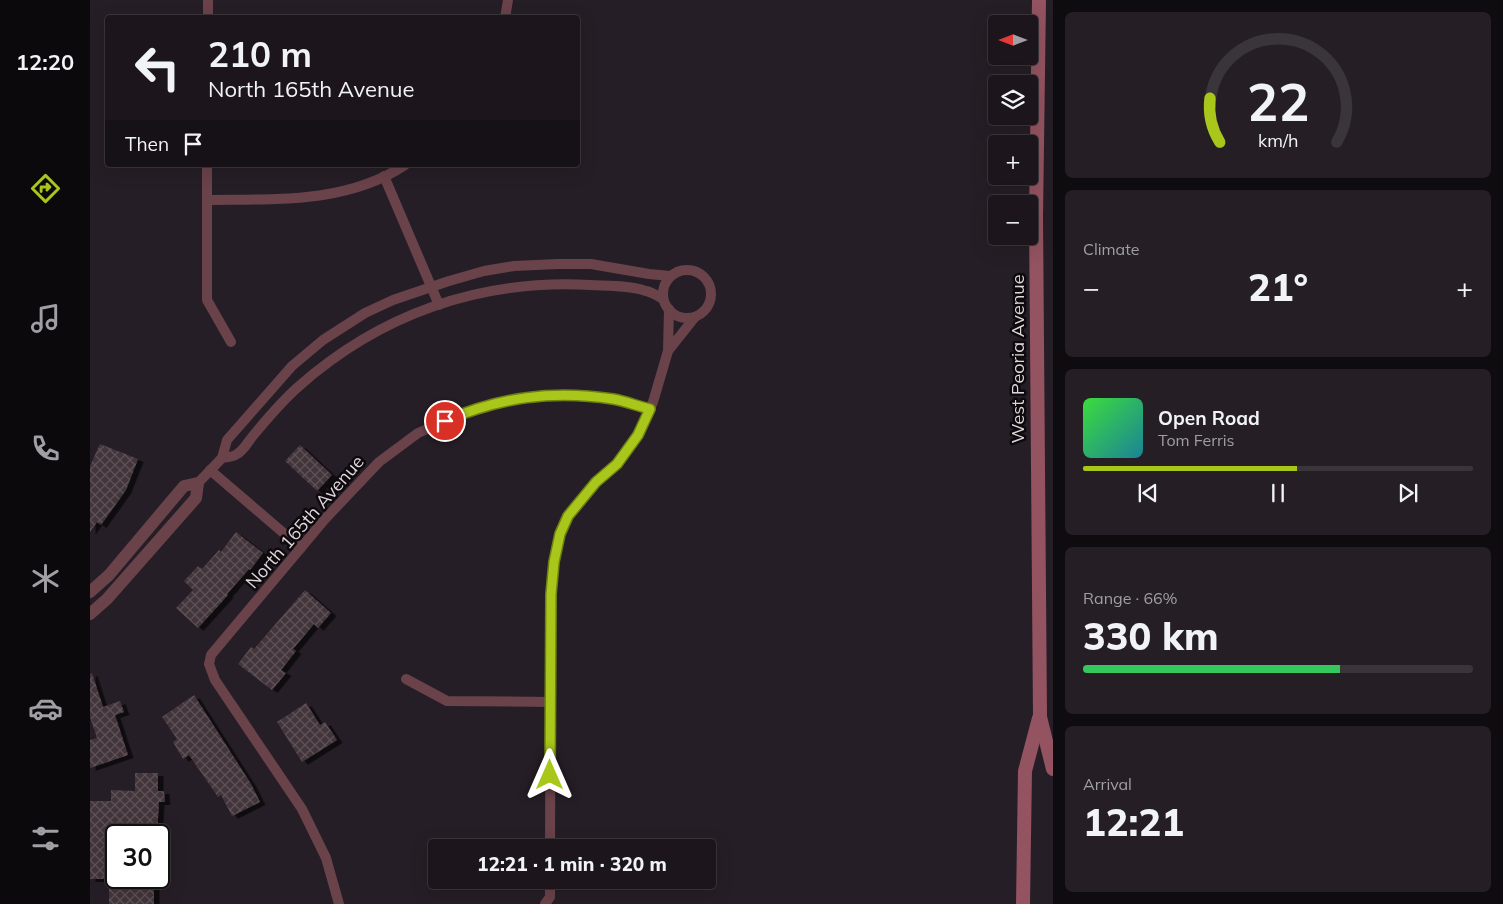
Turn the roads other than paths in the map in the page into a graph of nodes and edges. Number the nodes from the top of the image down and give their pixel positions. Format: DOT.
graph roads {
  1 [pos="208,0"];
  2 [pos="508,0"];
  3 [pos="1039,0"];
  4 [pos="208,15"];
  5 [pos="505,15"];
  6 [pos="207,167"];
  7 [pos="401,167"];
  8 [pos="384,176"];
  9 [pos="207,200"];
  10 [pos="670,276"];
  11 [pos="431,287"];
  12 [pos="663,299"];
  13 [pos="439,305"];
  14 [pos="669,309"];
  15 [pos="695,317"];
  16 [pos="231,342"];
  17 [pos="668,351"];
  18 [pos="650,409"];
  19 [pos="222,458"];
  20 [pos="210,470"];
  21 [pos="198,483"];
  22 [pos="301,548"];
  23 [pos="90,592"];
  24 [pos="90,614"];
  25 [pos="406,679"];
  26 [pos="551,702"];
  27 [pos="1040,717"];
  28 [pos="1053,769"];
  29 [pos="550,839"];
  30 [pos="550,889"];
  31 [pos="339,904"];
  32 [pos="545,904"];
  33 [pos="1023,904"];
  1 -- 4 [label="street"];
  2 -- 5 [label="street"];
  3 -- 27 [label="main road, West Peoria Avenue"];
  6 -- 9 [label="street"];
  7 -- 8 [label="street"];
  8 -- 9 [label="street"];
  8 -- 11 [label="street"];
  9 -- 16 [label="street"];
  10 -- 11 [label="street"];
  10 -- 12 [label="street"];
  10 -- 15 [label="street"];
  11 -- 13 [label="street"];
  11 -- 19 [label="street"];
  12 -- 13 [label="street"];
  12 -- 14 [label="street"];
  13 -- 19 [label="street"];
  14 -- 15 [label="street"];
  14 -- 17 [label="street"];
  15 -- 17 [label="street"];
  17 -- 18 [label="street"];
  18 -- 22 [label="street, North 165th Avenue"];
  18 -- 26 [label="street"];
  19 -- 20 [label="street"];
  20 -- 21 [label="street"];
  20 -- 22 [label="street"];
  21 -- 23 [label="street"];
  21 -- 24 [label="street"];
  22 -- 31 [label="street, North 165th Avenue"];
  25 -- 26 [label="street"];
  26 -- 29 [label="street"];
  27 -- 28 [label="main road, West Peoria Avenue"];
  27 -- 33 [label="main road, West Peoria Avenue"];
  30 -- 32 [label="street"];
}
